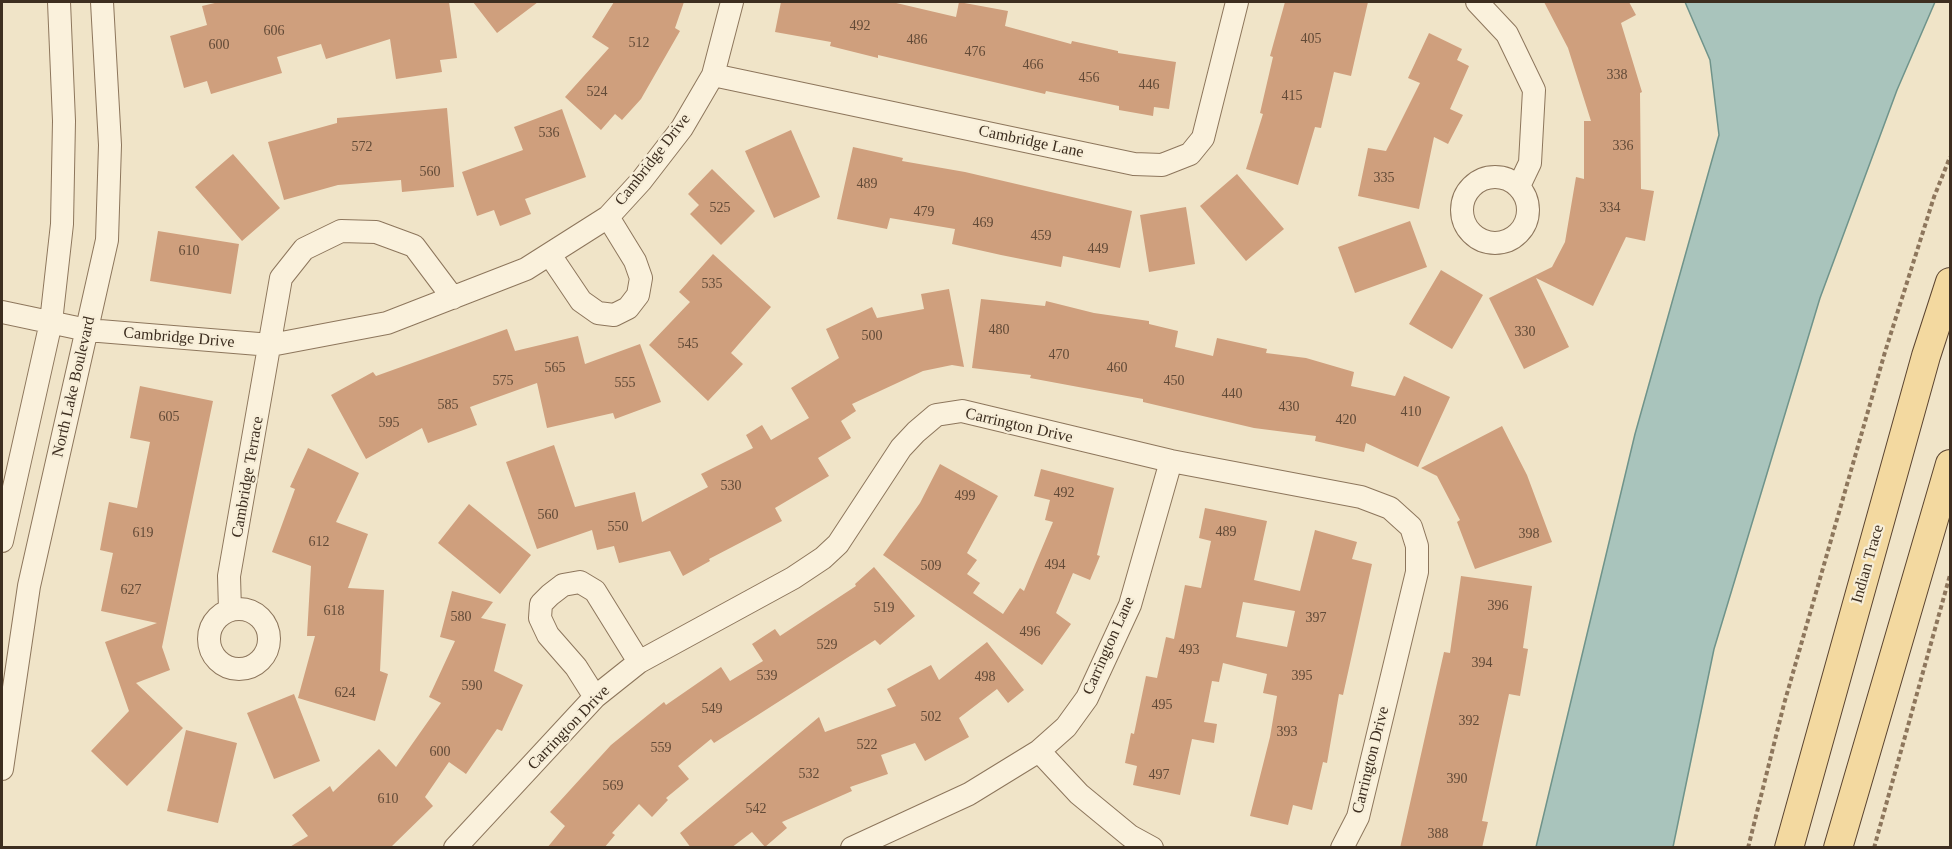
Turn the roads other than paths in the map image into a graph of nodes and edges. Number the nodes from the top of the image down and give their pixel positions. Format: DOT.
graph roads {
  1 [pos="58,2"];
  2 [pos="102,2"];
  3 [pos="732,2"];
  4 [pos="1237,2"];
  5 [pos="1477,2"];
  6 [pos="713,75"];
  7 [pos="1519,186"];
  8 [pos="608,217"];
  9 [pos="550,255"];
  10 [pos="1950,282"];
  11 [pos="453,298"];
  12 [pos="2,312"];
  13 [pos="51,322"];
  14 [pos="87,330"];
  15 [pos="271,345"];
  16 [pos="1170,461"];
  17 [pos="1950,464"];
  18 [pos="2,542"];
  19 [pos="230,610"];
  20 [pos="639,662"];
  21 [pos="595,697"];
  22 [pos="1039,751"];
  23 [pos="2,769"];
  24 [pos="455,848"];
  25 [pos="852,848"];
  26 [pos="1152,848"];
  27 [pos="1342,848"];
  28 [pos="1790,848"];
  29 [pos="1838,848"];
  1 -- 13 [label="street"];
  2 -- 14 [label="street, North Lake Boulevard"];
  3 -- 6 [label="street, Cambridge Drive"];
  4 -- 6 [label="street, Cambridge Lane"];
  5 -- 7 [label="street"];
  6 -- 8 [label="street, Cambridge Drive"];
  8 -- 9 [label="street, Cambridge Drive"];
  8 -- 9 [label="street, Cambridge Drive"];
  9 -- 11 [label="street, Cambridge Drive"];
  10 -- 28 [label="main road, Indian Trace"];
  11 -- 15 [label="street, Cambridge Drive"];
  11 -- 15 [label="street"];
  12 -- 13 [label="street, Cambridge Drive"];
  13 -- 14 [label="street, Cambridge Drive"];
  13 -- 18 [label="street"];
  14 -- 15 [label="street, Cambridge Drive"];
  14 -- 23 [label="street, North Lake Boulevard"];
  15 -- 19 [label="street, Cambridge Terrace"];
  16 -- 20 [label="street, Carrington Drive"];
  16 -- 22 [label="street, Carrington Lane"];
  16 -- 27 [label="street, Carrington Drive"];
  17 -- 29 [label="main road"];
  20 -- 21 [label="street, Carrington Drive"];
  20 -- 21 [label="street"];
  21 -- 24 [label="street, Carrington Drive"];
  22 -- 25 [label="street, Carrington Lane"];
  22 -- 26 [label="street"];
}
